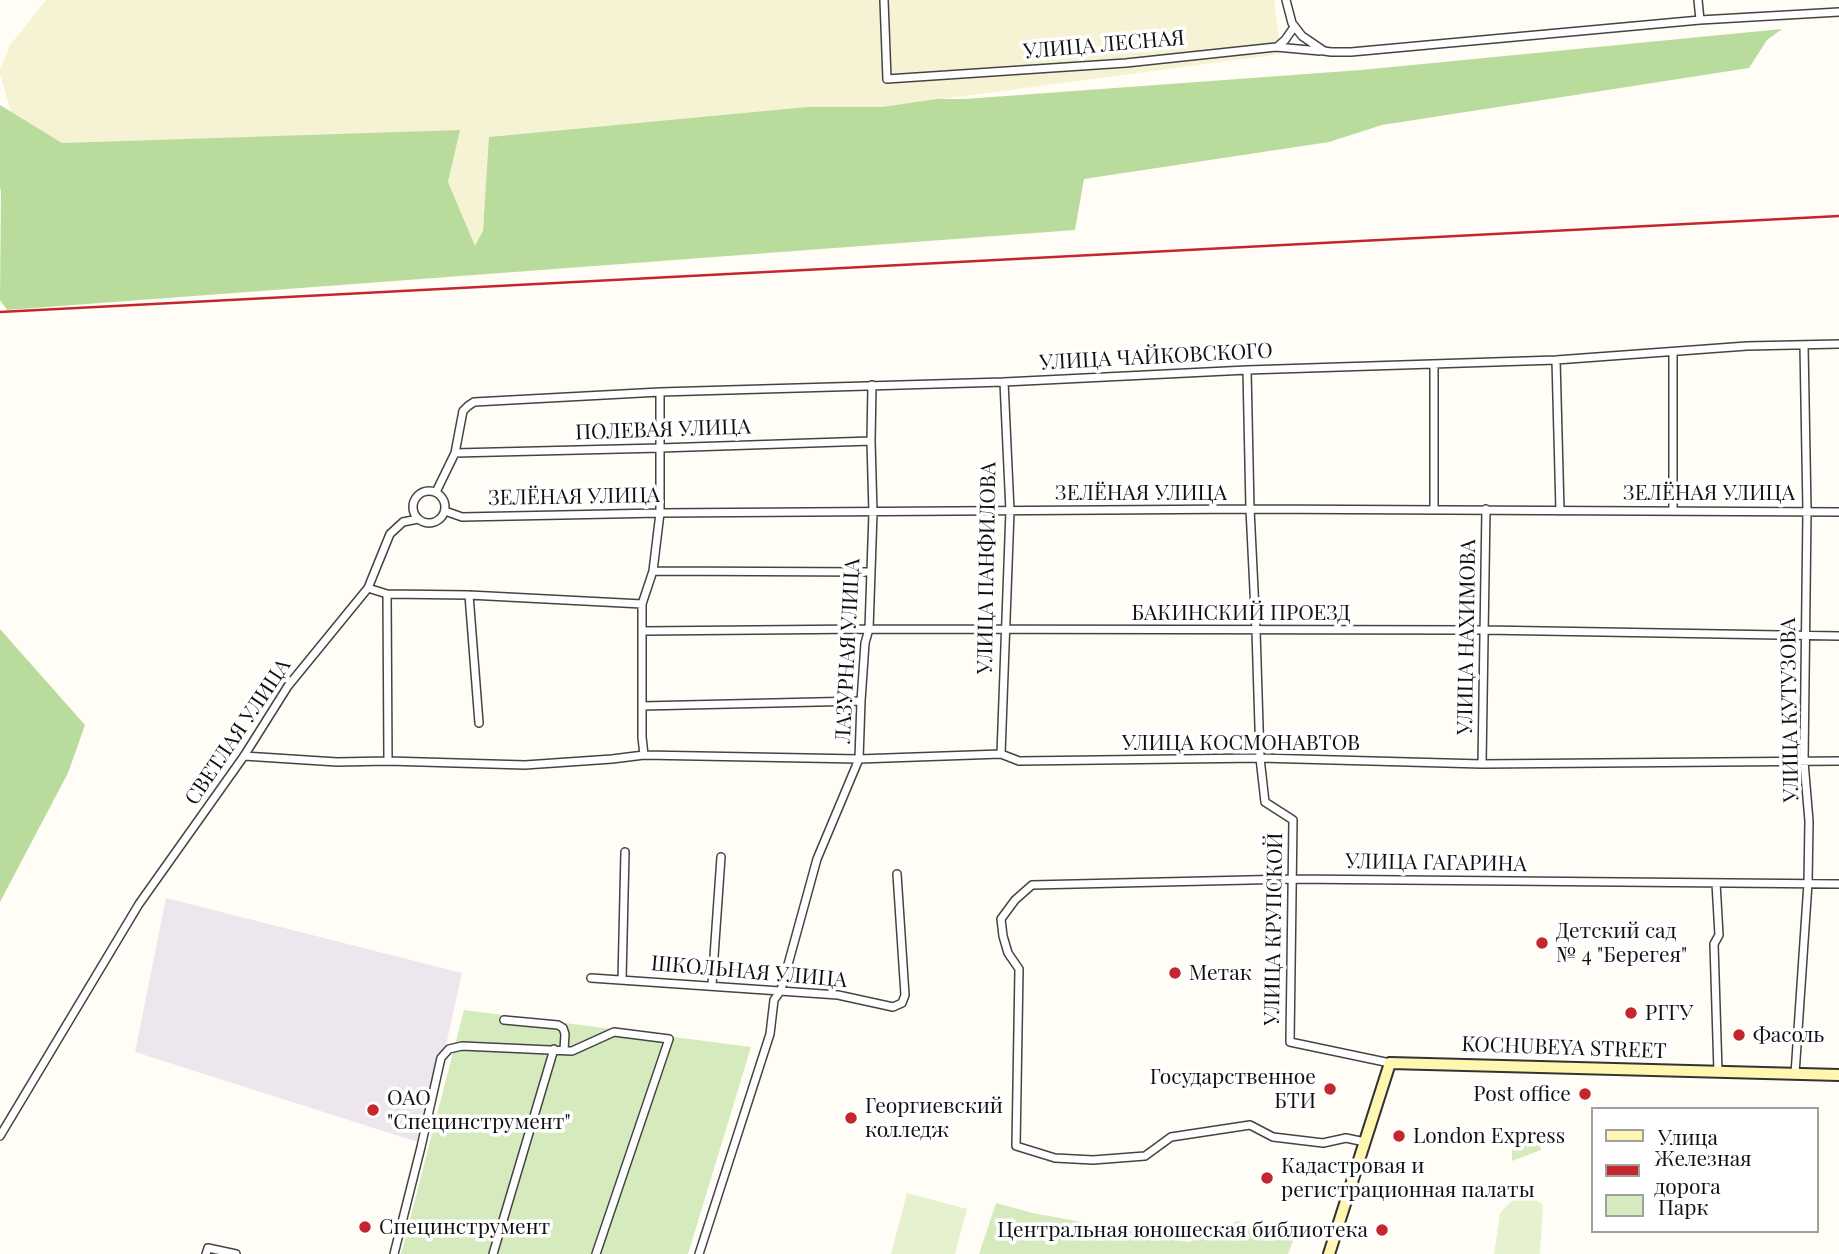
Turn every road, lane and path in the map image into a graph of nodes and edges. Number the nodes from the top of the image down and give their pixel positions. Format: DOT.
graph roads {
  1 [pos="884,0"];
  2 [pos="1286,0"];
  3 [pos="1698,0"];
  4 [pos="1839,12"];
  5 [pos="1700,20"];
  6 [pos="1294,27"];
  7 [pos="1276,47"];
  8 [pos="1324,51"];
  9 [pos="1839,344"];
  10 [pos="1804,345"];
  11 [pos="1673,352"];
  12 [pos="1556,360"];
  13 [pos="1434,364"];
  14 [pos="1247,370"];
  15 [pos="1004,382"];
  16 [pos="873,385"];
  17 [pos="660,392"];
  18 [pos="871,440"];
  19 [pos="660,448"];
  20 [pos="455,453"];
  21 [pos="436,492"];
  22 [pos="1250,509"];
  23 [pos="1434,509"];
  24 [pos="1486,509"];
  25 [pos="445,510"];
  26 [pos="1010,511"];
  27 [pos="1560,511"];
  28 [pos="1673,511"];
  29 [pos="1807,511"];
  30 [pos="1839,512"];
  31 [pos="660,513"];
  32 [pos="873,513"];
  33 [pos="418,519"];
  34 [pos="653,571"];
  35 [pos="870,572"];
  36 [pos="368,588"];
  37 [pos="387,594"];
  38 [pos="469,595"];
  39 [pos="642,604"];
  40 [pos="869,629"];
  41 [pos="1004,630"];
  42 [pos="1484,630"];
  43 [pos="643,631"];
  44 [pos="1256,631"];
  45 [pos="1807,636"];
  46 [pos="1839,636"];
  47 [pos="861,701"];
  48 [pos="642,706"];
  49 [pos="479,723"];
  50 [pos="1000,754"];
  51 [pos="644,755"];
  52 [pos="244,756"];
  53 [pos="1259,758"];
  54 [pos="859,759"];
  55 [pos="388,761"];
  56 [pos="1839,761"];
  57 [pos="1804,762"];
  58 [pos="1482,764"];
  59 [pos="625,852"];
  60 [pos="721,857"];
  61 [pos="897,874"];
  62 [pos="1292,879"];
  63 [pos="1716,883"];
  64 [pos="1808,883"];
  65 [pos="1839,884"];
  66 [pos="591,978"];
  67 [pos="622,980"];
  68 [pos="712,985"];
  69 [pos="781,990"];
  70 [pos="504,1020"];
  71 [pos="1290,1042"];
  72 [pos="554,1049"];
  73 [pos="564,1051"];
  74 [pos="1390,1063"];
  75 [pos="1718,1072"];
  76 [pos="1795,1074"];
  77 [pos="1839,1075"];
  78 [pos="0,1136"];
  79 [pos="1365,1142"];
  80 [pos="206,1254"];
  81 [pos="236,1254"];
  82 [pos="394,1254"];
  83 [pos="493,1254"];
  84 [pos="596,1254"];
  85 [pos="699,1254"];
  86 [pos="1329,1254"];
  1 -- 7 [label="street, УЛИЦА ЛЕСНАЯ"];
  2 -- 6 [label="street"];
  3 -- 5 [label="street"];
  4 -- 5 [label="street, УЛИЦА ЛЕСНАЯ"];
  5 -- 8 [label="street, УЛИЦА ЛЕСНАЯ"];
  6 -- 7 [label="street"];
  6 -- 8 [label="street"];
  7 -- 8 [label="street, УЛИЦА ЛЕСНАЯ"];
  9 -- 10 [label="street, УЛИЦА ЧАЙКОВСКОГО"];
  10 -- 11 [label="street, УЛИЦА ЧАЙКОВСКОГО"];
  10 -- 29 [label="street, УЛИЦА КУТУЗОВА"];
  11 -- 12 [label="street, УЛИЦА ЧАЙКОВСКОГО"];
  11 -- 28 [label="street"];
  12 -- 13 [label="street, УЛИЦА ЧАЙКОВСКОГО"];
  12 -- 27 [label="street"];
  13 -- 14 [label="street, УЛИЦА ЧАЙКОВСКОГО"];
  13 -- 23 [label="street"];
  14 -- 15 [label="street, УЛИЦА ЧАЙКОВСКОГО"];
  14 -- 22 [label="street, УЛИЦА КРУПСКОЙ"];
  15 -- 16 [label="street, УЛИЦА ЧАЙКОВСКОГО"];
  15 -- 26 [label="street, УЛИЦА ПАНФИЛОВА"];
  16 -- 17 [label="street, УЛИЦА ЧАЙКОВСКОГО"];
  16 -- 18 [label="street, ЛАЗУРНАЯ УЛИЦА"];
  17 -- 19 [label="street"];
  17 -- 20 [label="street, УЛИЦА ЧАЙКОВСКОГО"];
  18 -- 19 [label="street, ПОЛЕВАЯ УЛИЦА"];
  18 -- 32 [label="street, ЛАЗУРНАЯ УЛИЦА"];
  19 -- 20 [label="street, ПОЛЕВАЯ УЛИЦА"];
  19 -- 31 [label="street"];
  20 -- 21 [label="street"];
  21 -- 25 [label="street"];
  21 -- 33 [label="street"];
  22 -- 23 [label="street, ЗЕЛЁНАЯ УЛИЦА"];
  22 -- 26 [label="street, ЗЕЛЁНАЯ УЛИЦА"];
  22 -- 44 [label="street, УЛИЦА КРУПСКОЙ"];
  23 -- 24 [label="street, ЗЕЛЁНАЯ УЛИЦА"];
  24 -- 27 [label="street, ЗЕЛЁНАЯ УЛИЦА"];
  24 -- 42 [label="street, УЛИЦА НАХИМОВА"];
  25 -- 31 [label="street, ЗЕЛЁНАЯ УЛИЦА"];
  25 -- 33 [label="street"];
  26 -- 32 [label="street, ЗЕЛЁНАЯ УЛИЦА"];
  26 -- 41 [label="street, УЛИЦА ПАНФИЛОВА"];
  27 -- 28 [label="street, ЗЕЛЁНАЯ УЛИЦА"];
  28 -- 29 [label="street, ЗЕЛЁНАЯ УЛИЦА"];
  29 -- 30 [label="street, ЗЕЛЁНАЯ УЛИЦА"];
  29 -- 45 [label="street, УЛИЦА КУТУЗОВА"];
  31 -- 32 [label="street, ЗЕЛЁНАЯ УЛИЦА"];
  31 -- 34 [label="street"];
  32 -- 35 [label="street, ЛАЗУРНАЯ УЛИЦА"];
  33 -- 36 [label="street, СВЕТЛАЯ УЛИЦА"];
  34 -- 35 [label="street"];
  34 -- 39 [label="street"];
  35 -- 40 [label="street, ЛАЗУРНАЯ УЛИЦА"];
  36 -- 37 [label="street"];
  36 -- 52 [label="street, СВЕТЛАЯ УЛИЦА"];
  37 -- 38 [label="street"];
  37 -- 55 [label="street"];
  38 -- 39 [label="street"];
  38 -- 49 [label="street"];
  39 -- 43 [label="street"];
  40 -- 41 [label="street, БАКИНСКИЙ ПРОЕЗД"];
  40 -- 43 [label="street, БАКИНСКИЙ ПРОЕЗД"];
  40 -- 47 [label="street, ЛАЗУРНАЯ УЛИЦА"];
  41 -- 44 [label="street, БАКИНСКИЙ ПРОЕЗД"];
  41 -- 50 [label="street, УЛИЦА ПАНФИЛОВА"];
  42 -- 44 [label="street, БАКИНСКИЙ ПРОЕЗД"];
  42 -- 45 [label="street, БАКИНСКИЙ ПРОЕЗД"];
  42 -- 58 [label="street, УЛИЦА НАХИМОВА"];
  43 -- 48 [label="street"];
  44 -- 53 [label="street, УЛИЦА КРУПСКОЙ"];
  45 -- 46 [label="street, БАКИНСКИЙ ПРОЕЗД"];
  45 -- 57 [label="street, УЛИЦА КУТУЗОВА"];
  47 -- 48 [label="street"];
  47 -- 54 [label="street, ЛАЗУРНАЯ УЛИЦА"];
  48 -- 51 [label="street"];
  50 -- 53 [label="street, УЛИЦА КОСМОНАВТОВ"];
  50 -- 54 [label="street, УЛИЦА КОСМОНАВТОВ"];
  51 -- 54 [label="street, УЛИЦА КОСМОНАВТОВ"];
  51 -- 55 [label="street, УЛИЦА КОСМОНАВТОВ"];
  52 -- 55 [label="street, УЛИЦА КОСМОНАВТОВ"];
  52 -- 78 [label="street, СВЕТЛАЯ УЛИЦА"];
  53 -- 58 [label="street, УЛИЦА КОСМОНАВТОВ"];
  53 -- 62 [label="street, УЛИЦА КРУПСКОЙ"];
  54 -- 69 [label="street, ЛАЗУРНАЯ УЛИЦА"];
  56 -- 57 [label="street, УЛИЦА КОСМОНАВТОВ"];
  57 -- 58 [label="street, УЛИЦА КОСМОНАВТОВ"];
  57 -- 64 [label="street, УЛИЦА КУТУЗОВА"];
  59 -- 67 [label="street"];
  60 -- 68 [label="street"];
  61 -- 69 [label="street, ШКОЛЬНАЯ УЛИЦА"];
  62 -- 63 [label="street, УЛИЦА ГАГАРИНА"];
  62 -- 71 [label="street, УЛИЦА КРУПСКОЙ"];
  62 -- 79 [label="street, УЛИЦА ГАГАРИНА"];
  63 -- 64 [label="street, УЛИЦА ГАГАРИНА"];
  63 -- 75 [label="street"];
  64 -- 65 [label="street, УЛИЦА ГАГАРИНА"];
  64 -- 76 [label="street, УЛИЦА КУТУЗОВА"];
  66 -- 67 [label="street, ШКОЛЬНАЯ УЛИЦА"];
  67 -- 68 [label="street, ШКОЛЬНАЯ УЛИЦА"];
  68 -- 69 [label="street, ШКОЛЬНАЯ УЛИЦА"];
  69 -- 85 [label="street, ЛАЗУРНАЯ УЛИЦА"];
  70 -- 73 [label="street"];
  71 -- 74 [label="street, KOCHUBEYA STREET"];
  72 -- 73 [label="street"];
  72 -- 82 [label="street"];
  72 -- 83 [label="street"];
  73 -- 84 [label="street"];
  74 -- 75 [label="main road, KOCHUBEYA STREET"];
  74 -- 79 [label="main road"];
  75 -- 76 [label="main road, KOCHUBEYA STREET"];
  76 -- 77 [label="main road, KOCHUBEYA STREET"];
  79 -- 86 [label="main road"];
  80 -- 81 [label="street"];
}
